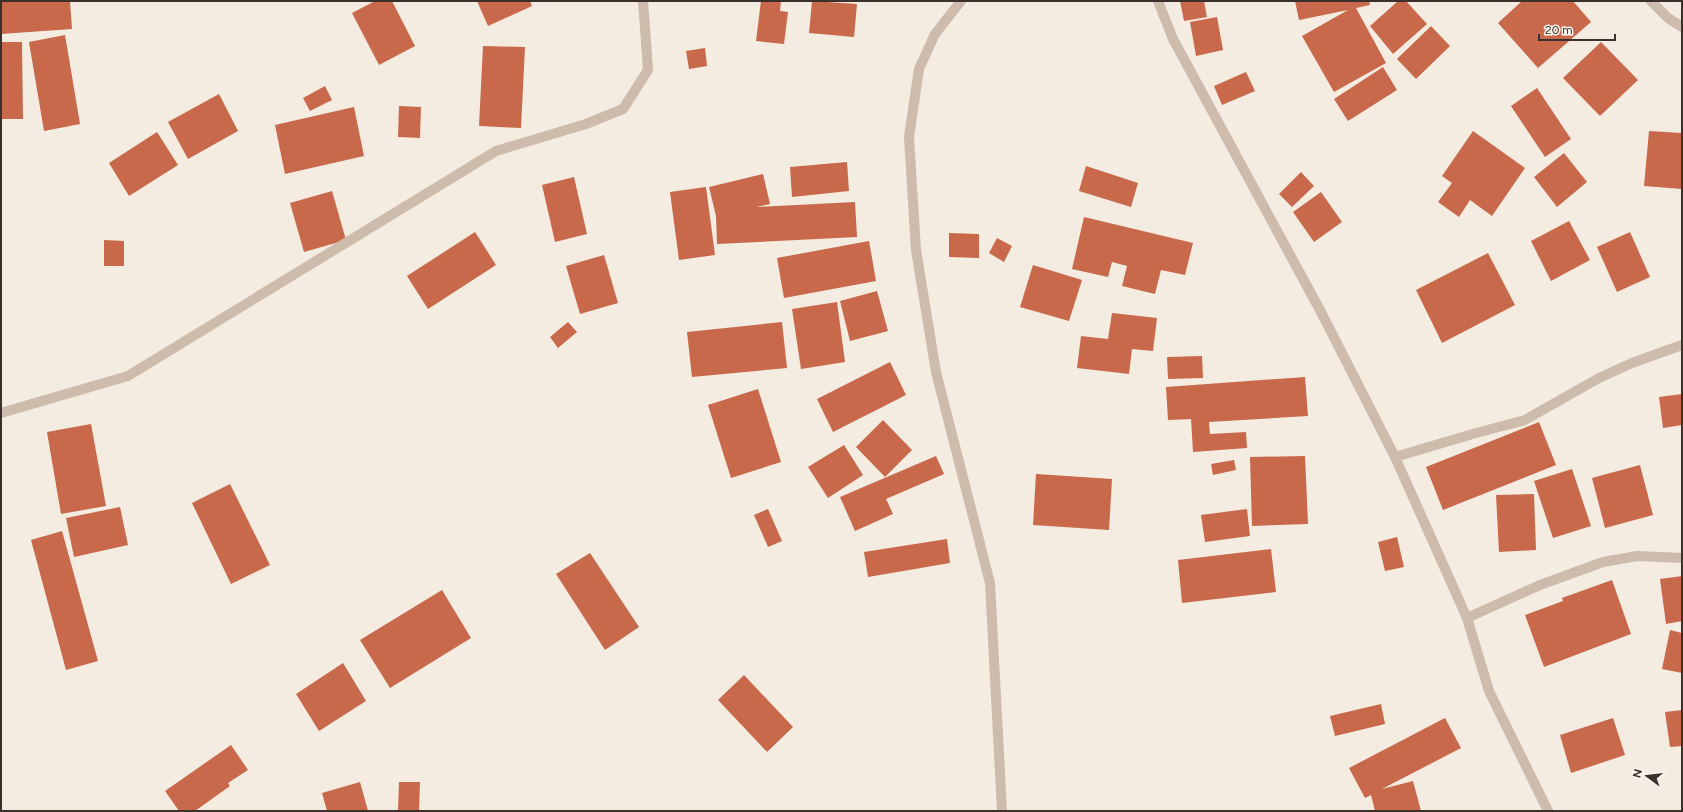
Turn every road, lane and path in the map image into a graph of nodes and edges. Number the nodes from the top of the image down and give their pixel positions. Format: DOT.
graph roads {
  1 [pos="643,1"];
  2 [pos="961,1"];
  3 [pos="1158,1"];
  4 [pos="1652,1"];
  5 [pos="1682,27"];
  6 [pos="1682,345"];
  7 [pos="1,412"];
  8 [pos="1395,457"];
  9 [pos="1682,558"];
  10 [pos="1467,618"];
  11 [pos="1002,811"];
  12 [pos="1548,811"];
  1 -- 7 [label="street"];
  2 -- 11 [label="street"];
  3 -- 8 [label="street"];
  4 -- 5 [label="street"];
  6 -- 8 [label="street"];
  8 -- 10 [label="street"];
  9 -- 10 [label="street"];
  10 -- 12 [label="street"];
}
